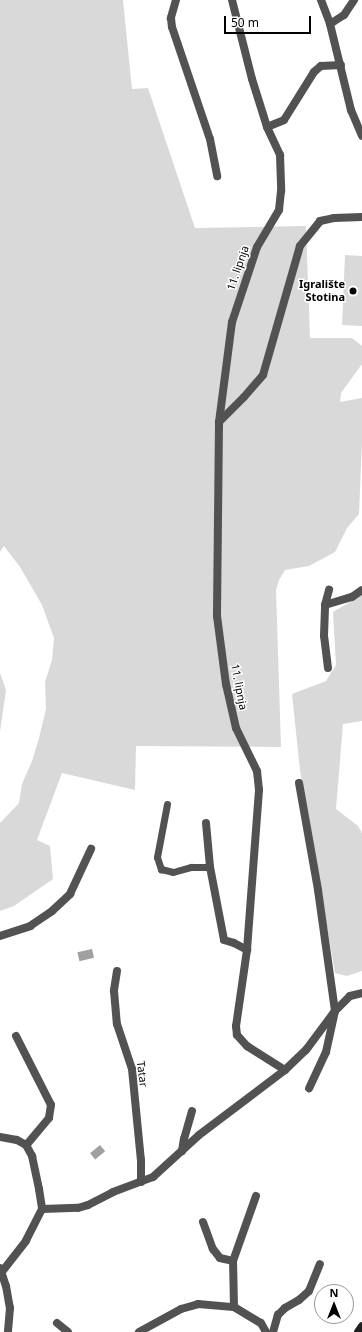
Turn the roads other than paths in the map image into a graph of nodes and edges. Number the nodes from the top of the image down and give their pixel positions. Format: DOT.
graph roads {
  1 [pos="176,0"];
  2 [pos="232,0"];
  3 [pos="321,0"];
  4 [pos="354,0"];
  5 [pos="330,24"];
  6 [pos="340,66"];
  7 [pos="267,127"];
  8 [pos="362,136"];
  9 [pos="216,176"];
  10 [pos="362,217"];
  11 [pos="219,422"];
  12 [pos="329,590"];
  13 [pos="362,590"];
  14 [pos="325,605"];
  15 [pos="328,668"];
  16 [pos="299,784"];
  17 [pos="167,804"];
  18 [pos="206,824"];
  19 [pos="91,850"];
  20 [pos="210,867"];
  21 [pos="0,936"];
  22 [pos="247,950"];
  23 [pos="117,971"];
  24 [pos="362,993"];
  25 [pos="335,1011"];
  26 [pos="16,1036"];
  27 [pos="285,1070"];
  28 [pos="309,1088"];
  29 [pos="192,1111"];
  30 [pos="0,1137"];
  31 [pos="26,1145"];
  32 [pos="182,1151"];
  33 [pos="140,1182"];
  34 [pos="256,1196"];
  35 [pos="42,1209"];
  36 [pos="203,1222"];
  37 [pos="233,1262"];
  38 [pos="320,1264"];
  39 [pos="1,1270"];
  40 [pos="234,1307"];
  41 [pos="57,1323"];
  42 [pos="362,1326"];
  43 [pos="8,1332"];
  44 [pos="68,1332"];
  45 [pos="138,1332"];
  46 [pos="266,1332"];
  47 [pos="273,1332"];
  48 [pos="358,1332"];
  1 -- 9 [label="street"];
  2 -- 7 [label="street, 11. lipnja"];
  3 -- 5 [label="street"];
  4 -- 5 [label="street"];
  5 -- 6 [label="street"];
  6 -- 7 [label="street"];
  6 -- 8 [label="street"];
  7 -- 11 [label="street, 11. lipnja"];
  10 -- 11 [label="street"];
  11 -- 22 [label="street, 11. lipnja"];
  12 -- 14 [label="street"];
  13 -- 14 [label="street"];
  14 -- 15 [label="street"];
  16 -- 25 [label="street"];
  17 -- 20 [label="lane"];
  18 -- 20 [label="street"];
  19 -- 21 [label="street"];
  20 -- 22 [label="street"];
  22 -- 27 [label="street, 11. lipnja"];
  23 -- 33 [label="street, Tatar"];
  24 -- 25 [label="street"];
  25 -- 27 [label="street"];
  25 -- 28 [label="street"];
  26 -- 31 [label="street"];
  27 -- 32 [label="street"];
  29 -- 32 [label="street"];
  30 -- 31 [label="street"];
  31 -- 35 [label="street"];
  32 -- 33 [label="street"];
  33 -- 35 [label="street"];
  34 -- 37 [label="street"];
  35 -- 39 [label="street"];
  36 -- 37 [label="street"];
  37 -- 40 [label="street"];
  38 -- 47 [label="street"];
  39 -- 43 [label="street"];
  40 -- 45 [label="street"];
  40 -- 46 [label="street"];
  41 -- 44 [label="street"];
  42 -- 48 [label="street"];
}
